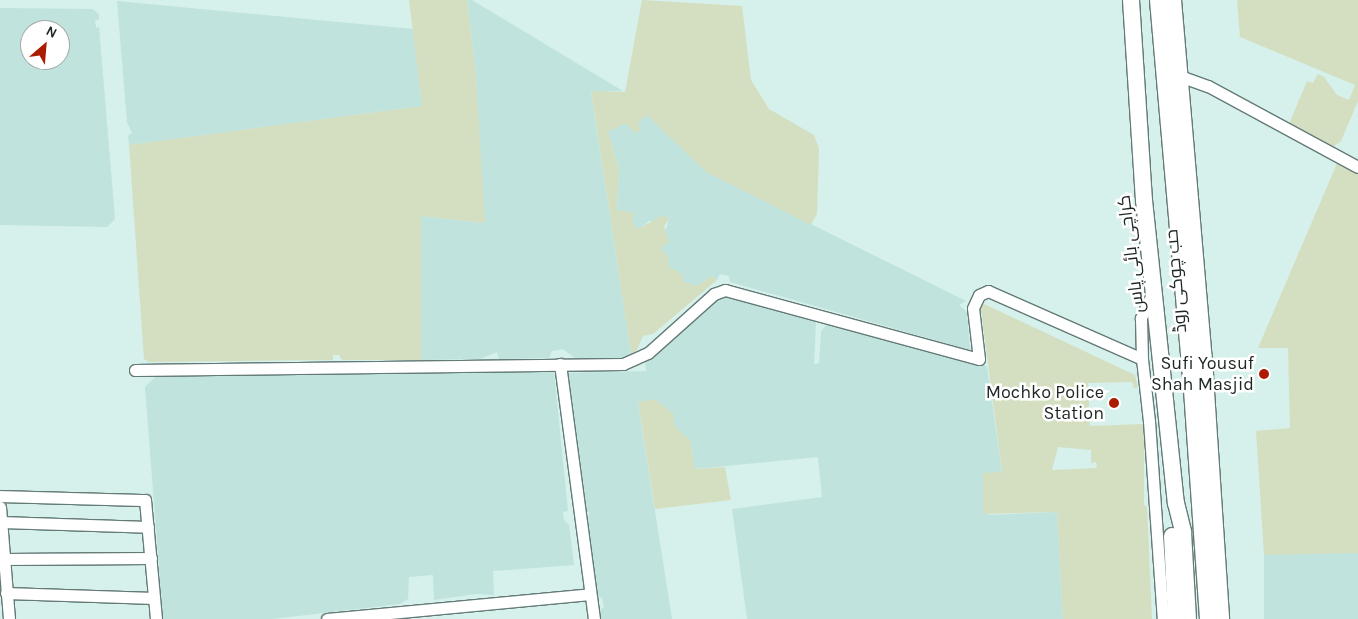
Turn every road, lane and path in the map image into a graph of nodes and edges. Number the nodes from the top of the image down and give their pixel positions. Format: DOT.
graph roads {
  1 [pos="1131,0"];
  2 [pos="1158,0"];
  3 [pos="1173,0"];
  4 [pos="1177,75"];
  5 [pos="1358,167"];
  6 [pos="1155,287"];
  7 [pos="1142,359"];
  8 [pos="560,364"];
  9 [pos="135,370"];
  10 [pos="0,496"];
  11 [pos="0,507"];
  12 [pos="1,522"];
  13 [pos="148,526"];
  14 [pos="151,558"];
  15 [pos="4,559"];
  16 [pos="1181,586"];
  17 [pos="6,593"];
  18 [pos="590,594"];
  19 [pos="154,598"];
  20 [pos="9,619"];
  21 [pos="156,619"];
  22 [pos="327,619"];
  23 [pos="594,619"];
  24 [pos="1163,619"];
  25 [pos="1176,619"];
  26 [pos="1188,619"];
  27 [pos="1208,619"];
  28 [pos="1222,619"];
  1 -- 6 [label="highway, کراچی بائی پاس"];
  2 -- 27 [label="highway"];
  3 -- 4 [label="highway, حب چوکی روڈ"];
  4 -- 5 [label="street"];
  4 -- 28 [label="highway, حب چوکی روڈ"];
  6 -- 7 [label="street"];
  6 -- 16 [label="highway, کراچی بائی پاس"];
  7 -- 8 [label="street"];
  7 -- 24 [label="street"];
  8 -- 9 [label="street"];
  8 -- 18 [label="street"];
  10 -- 13 [label="street"];
  11 -- 12 [label="street"];
  12 -- 13 [label="street"];
  12 -- 15 [label="street"];
  13 -- 14 [label="street"];
  14 -- 15 [label="street"];
  14 -- 19 [label="street"];
  15 -- 17 [label="street"];
  16 -- 25 [label="highway, کراچی بائی پاس"];
  16 -- 26 [label="highway, کراچی بائی پاس"];
  17 -- 19 [label="street"];
  17 -- 20 [label="street"];
  18 -- 22 [label="street"];
  18 -- 23 [label="street"];
  19 -- 21 [label="street"];
}
